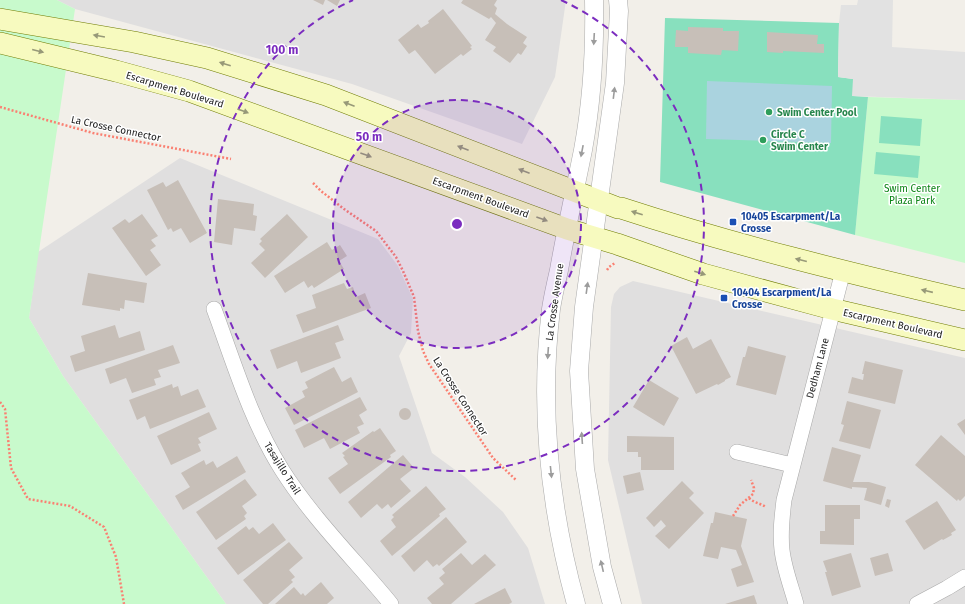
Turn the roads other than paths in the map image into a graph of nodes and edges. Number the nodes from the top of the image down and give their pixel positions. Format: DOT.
graph roads {
  1 [pos="594,0"];
  2 [pos="618,0"];
  3 [pos="0,19"];
  4 [pos="0,43"];
  5 [pos="574,190"];
  6 [pos="600,200"];
  7 [pos="567,229"];
  8 [pos="594,238"];
  9 [pos="843,271"];
  10 [pos="965,300"];
  11 [pos="214,309"];
  12 [pos="832,309"];
  13 [pos="965,340"];
  14 [pos="737,452"];
  15 [pos="792,465"];
  16 [pos="965,577"];
  17 [pos="391,604"];
  18 [pos="576,604"];
  19 [pos="612,604"];
  20 [pos="796,604"];
  21 [pos="917,604"];
  1 -- 5 [label="street, La Crosse Avenue, one-way"];
  6 -- 2 [label="street, one-way"];
  5 -- 3 [label="main road, one-way"];
  4 -- 7 [label="main road, Escarpment Boulevard, one-way"];
  5 -- 6 [label="main road"];
  5 -- 7 [label="street, La Crosse Avenue"];
  6 -- 8 [label="street"];
  9 -- 6 [label="main road, one-way"];
  7 -- 8 [label="main road, Escarpment Boulevard"];
  7 -- 18 [label="street, La Crosse Avenue, one-way"];
  8 -- 12 [label="main road, Escarpment Boulevard, one-way"];
  19 -- 8 [label="street, one-way"];
  10 -- 9 [label="main road, one-way"];
  9 -- 12 [label="street, Dedham Lane"];
  11 -- 17 [label="street, Tasajillo Trail"];
  12 -- 13 [label="main road, Escarpment Boulevard"];
  12 -- 15 [label="street, Dedham Lane"];
  14 -- 15 [label="street"];
  15 -- 20 [label="street, Dedham Lane"];
  16 -- 21 [label="street"];
}
